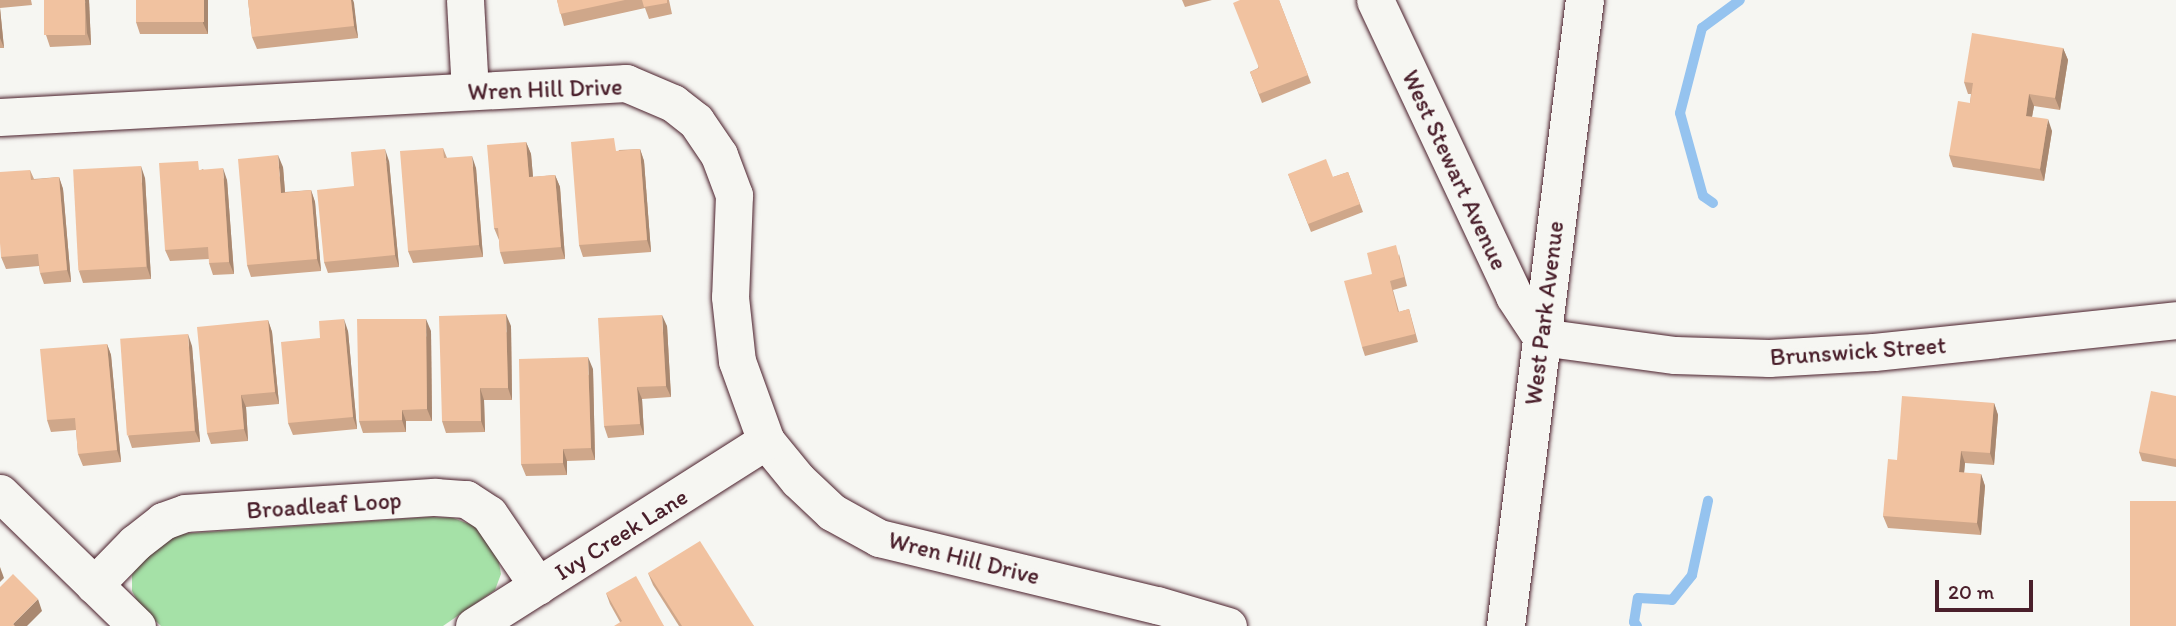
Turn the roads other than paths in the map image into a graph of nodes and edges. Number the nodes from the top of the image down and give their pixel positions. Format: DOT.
graph roads {
  1 [pos="465,0"];
  2 [pos="1375,0"];
  3 [pos="1585,0"];
  4 [pos="470,91"];
  5 [pos="0,117"];
  6 [pos="2176,320"];
  7 [pos="1541,337"];
  8 [pos="766,441"];
  9 [pos="0,493"];
  10 [pos="94,585"];
  11 [pos="538,586"];
  12 [pos="136,626"];
  13 [pos="474,626"];
  14 [pos="1228,626"];
  15 [pos="1506,626"];
  1 -- 4 [label="street"];
  2 -- 7 [label="street, West Stewart Avenue"];
  3 -- 7 [label="main road, West Park Avenue"];
  4 -- 5 [label="street, Wren Hill Drive"];
  4 -- 8 [label="street, Wren Hill Drive"];
  6 -- 7 [label="street, Brunswick Street"];
  7 -- 15 [label="main road, West Park Avenue"];
  8 -- 11 [label="street, Ivy Creek Lane"];
  8 -- 14 [label="street, Wren Hill Drive"];
  9 -- 10 [label="street"];
  10 -- 11 [label="street, Broadleaf Loop"];
  10 -- 12 [label="street"];
  11 -- 13 [label="street, Ivy Creek Lane"];
}
